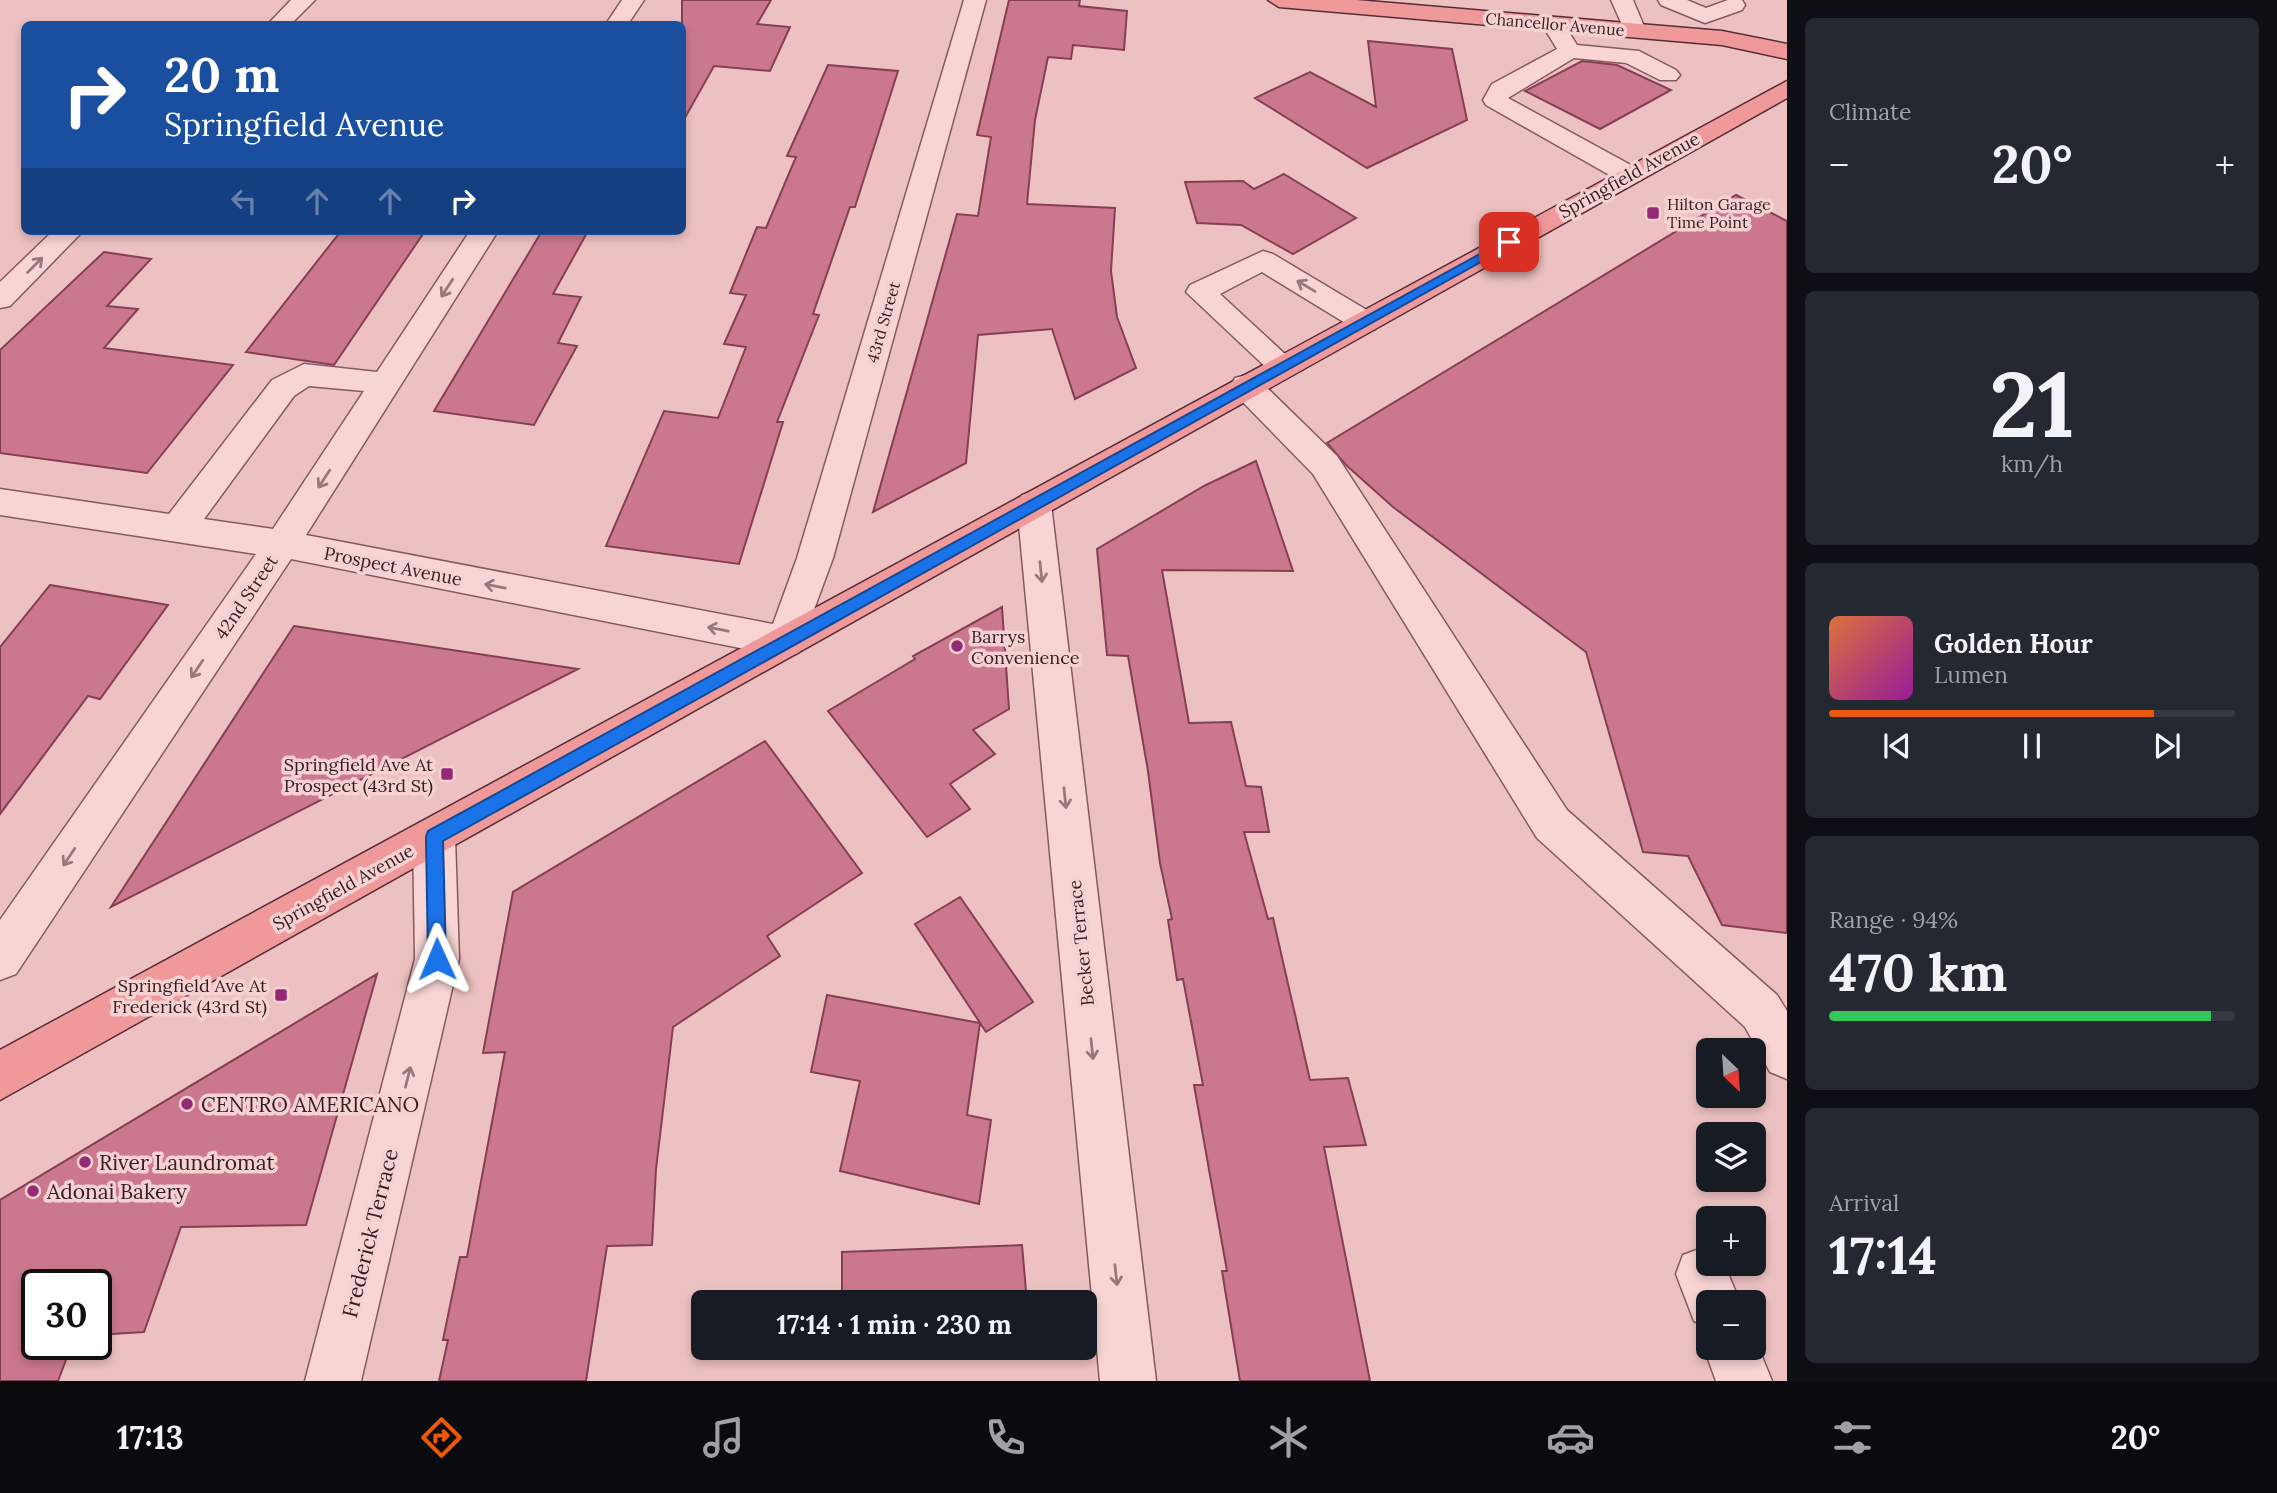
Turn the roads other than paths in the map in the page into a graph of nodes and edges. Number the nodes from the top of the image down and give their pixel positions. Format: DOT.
graph roads {
  1 [pos="304,0"];
  2 [pos="633,0"];
  3 [pos="975,0"];
  4 [pos="1279,0"];
  5 [pos="1622,0"];
  6 [pos="1669,0"];
  7 [pos="1305,1"];
  8 [pos="1734,5"];
  9 [pos="1700,9"];
  10 [pos="282,21"];
  11 [pos="620,21"];
  12 [pos="1552,23"];
  13 [pos="1635,31"];
  14 [pos="1722,38"];
  15 [pos="1570,51"];
  16 [pos="1787,52"];
  17 [pos="1668,75"];
  18 [pos="1787,88"];
  19 [pos="1629,176"];
  20 [pos="65,235"];
  21 [pos="481,235"];
  22 [pos="0,299"];
  23 [pos="1364,322"];
  24 [pos="1283,366"];
  25 [pos="386,383"];
  26 [pos="1247,386"];
  27 [pos="0,502"];
  28 [pos="1034,504"];
  29 [pos="178,528"];
  30 [pos="282,544"];
  31 [pos="785,642"];
  32 [pos="435,837"];
  33 [pos="0,958"];
  34 [pos="1787,1055"];
  35 [pos="0,1076"];
  36 [pos="1736,1360"];
  37 [pos="333,1381"];
  38 [pos="1128,1381"];
  39 [pos="1744,1381"];
  1 -- 10 [label="street"];
  2 -- 11 [label="street"];
  3 -- 31 [label="street, 43rd Street"];
  4 -- 7 [label="main road, Chancellor Avenue"];
  5 -- 13 [label="street"];
  6 -- 9 [label="street"];
  7 -- 12 [label="main road, Chancellor Avenue"];
  8 -- 9 [label="street"];
  9 -- 14 [label="street"];
  12 -- 13 [label="main road, Chancellor Avenue"];
  12 -- 15 [label="street"];
  13 -- 14 [label="main road, Chancellor Avenue"];
  14 -- 16 [label="main road, Chancellor Avenue"];
  15 -- 17 [label="street"];
  15 -- 19 [label="street"];
  18 -- 19 [label="main road, Springfield Avenue"];
  19 -- 23 [label="main road, Springfield Avenue"];
  22 -- 20 [label="street, one-way"];
  21 -- 25 [label="street, 42nd Street, one-way"];
  23 -- 24 [label="main road, Springfield Avenue"];
  23 -- 24 [label="street, one-way"];
  24 -- 26 [label="main road, Springfield Avenue"];
  25 -- 29 [label="street"];
  25 -- 30 [label="street, 42nd Street, one-way"];
  26 -- 28 [label="main road, Springfield Avenue"];
  26 -- 34 [label="street"];
  27 -- 29 [label="street, Prospect Avenue"];
  28 -- 31 [label="main road, Springfield Avenue"];
  28 -- 38 [label="street, Becker Terrace, one-way"];
  29 -- 30 [label="street, Prospect Avenue"];
  31 -- 30 [label="street, Prospect Avenue, one-way"];
  30 -- 33 [label="street, 42nd Street, one-way"];
  31 -- 32 [label="main road, Springfield Avenue"];
  32 -- 35 [label="main road, Springfield Avenue"];
  37 -- 32 [label="street, Frederick Terrace, one-way"];
  36 -- 39 [label="street"];
}
